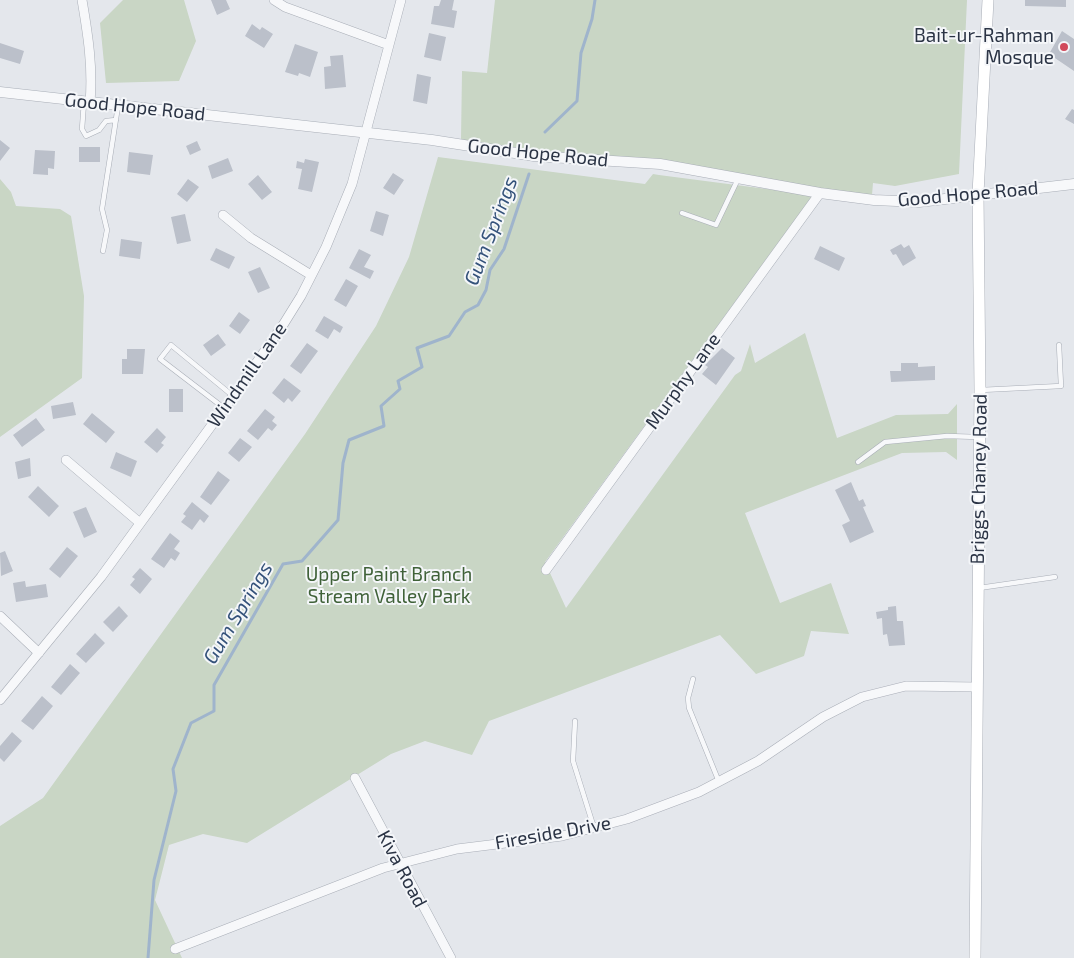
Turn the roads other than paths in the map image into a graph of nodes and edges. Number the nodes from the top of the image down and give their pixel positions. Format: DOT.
graph roads {
  1 [pos="82,0"];
  2 [pos="274,0"];
  3 [pos="401,0"];
  4 [pos="988,0"];
  5 [pos="389,45"];
  6 [pos="0,92"];
  7 [pos="87,103"];
  8 [pos="118,104"];
  9 [pos="116,120"];
  10 [pos="366,133"];
  11 [pos="738,179"];
  12 [pos="1074,184"];
  13 [pos="820,193"];
  14 [pos="978,194"];
  15 [pos="682,213"];
  16 [pos="224,215"];
  17 [pos="103,251"];
  18 [pos="312,275"];
  19 [pos="1059,345"];
  20 [pos="980,390"];
  21 [pos="233,396"];
  22 [pos="224,408"];
  23 [pos="980,437"];
  24 [pos="66,460"];
  25 [pos="858,462"];
  26 [pos="140,523"];
  27 [pos="546,570"];
  28 [pos="1055,577"];
  29 [pos="978,588"];
  30 [pos="0,616"];
  31 [pos="39,653"];
  32 [pos="693,678"];
  33 [pos="976,687"];
  34 [pos="0,700"];
  35 [pos="575,721"];
  36 [pos="355,778"];
  37 [pos="719,782"];
  38 [pos="594,828"];
  39 [pos="399,864"];
  40 [pos="175,948"];
  41 [pos="451,958"];
  42 [pos="975,958"];
  1 -- 7 [label="street"];
  2 -- 5 [label="street"];
  3 -- 5 [label="street, Windmill Lane"];
  4 -- 14 [label="main road, Briggs Chaney Road"];
  5 -- 10 [label="street, Windmill Lane"];
  6 -- 7 [label="street, Good Hope Road"];
  7 -- 8 [label="street, Good Hope Road"];
  7 -- 9 [label="lane"];
  8 -- 9 [label="lane"];
  8 -- 10 [label="street, Good Hope Road"];
  9 -- 17 [label="lane"];
  10 -- 11 [label="street, Good Hope Road"];
  10 -- 18 [label="street, Windmill Lane"];
  11 -- 13 [label="street, Good Hope Road"];
  11 -- 15 [label="lane"];
  12 -- 14 [label="street, Good Hope Road"];
  13 -- 14 [label="street, Good Hope Road"];
  13 -- 27 [label="street, Murphy Lane"];
  14 -- 20 [label="main road, Briggs Chaney Road"];
  16 -- 18 [label="street"];
  18 -- 21 [label="street, Windmill Lane"];
  19 -- 20 [label="lane"];
  20 -- 23 [label="main road, Briggs Chaney Road"];
  21 -- 22 [label="street, Windmill Lane"];
  21 -- 22 [label="lane"];
  22 -- 26 [label="street, Windmill Lane"];
  23 -- 25 [label="lane"];
  23 -- 29 [label="main road, Briggs Chaney Road"];
  24 -- 26 [label="street"];
  26 -- 31 [label="street, Windmill Lane"];
  28 -- 29 [label="lane"];
  29 -- 33 [label="main road, Briggs Chaney Road"];
  30 -- 31 [label="street"];
  31 -- 34 [label="street, Windmill Lane"];
  32 -- 37 [label="lane"];
  33 -- 37 [label="street, Fireside Drive"];
  33 -- 42 [label="main road, Briggs Chaney Road"];
  35 -- 38 [label="lane"];
  36 -- 39 [label="street, Kiva Road"];
  37 -- 38 [label="street, Fireside Drive"];
  38 -- 39 [label="street, Fireside Drive"];
  39 -- 40 [label="street, Fireside Drive"];
  39 -- 41 [label="street, Kiva Road"];
}
